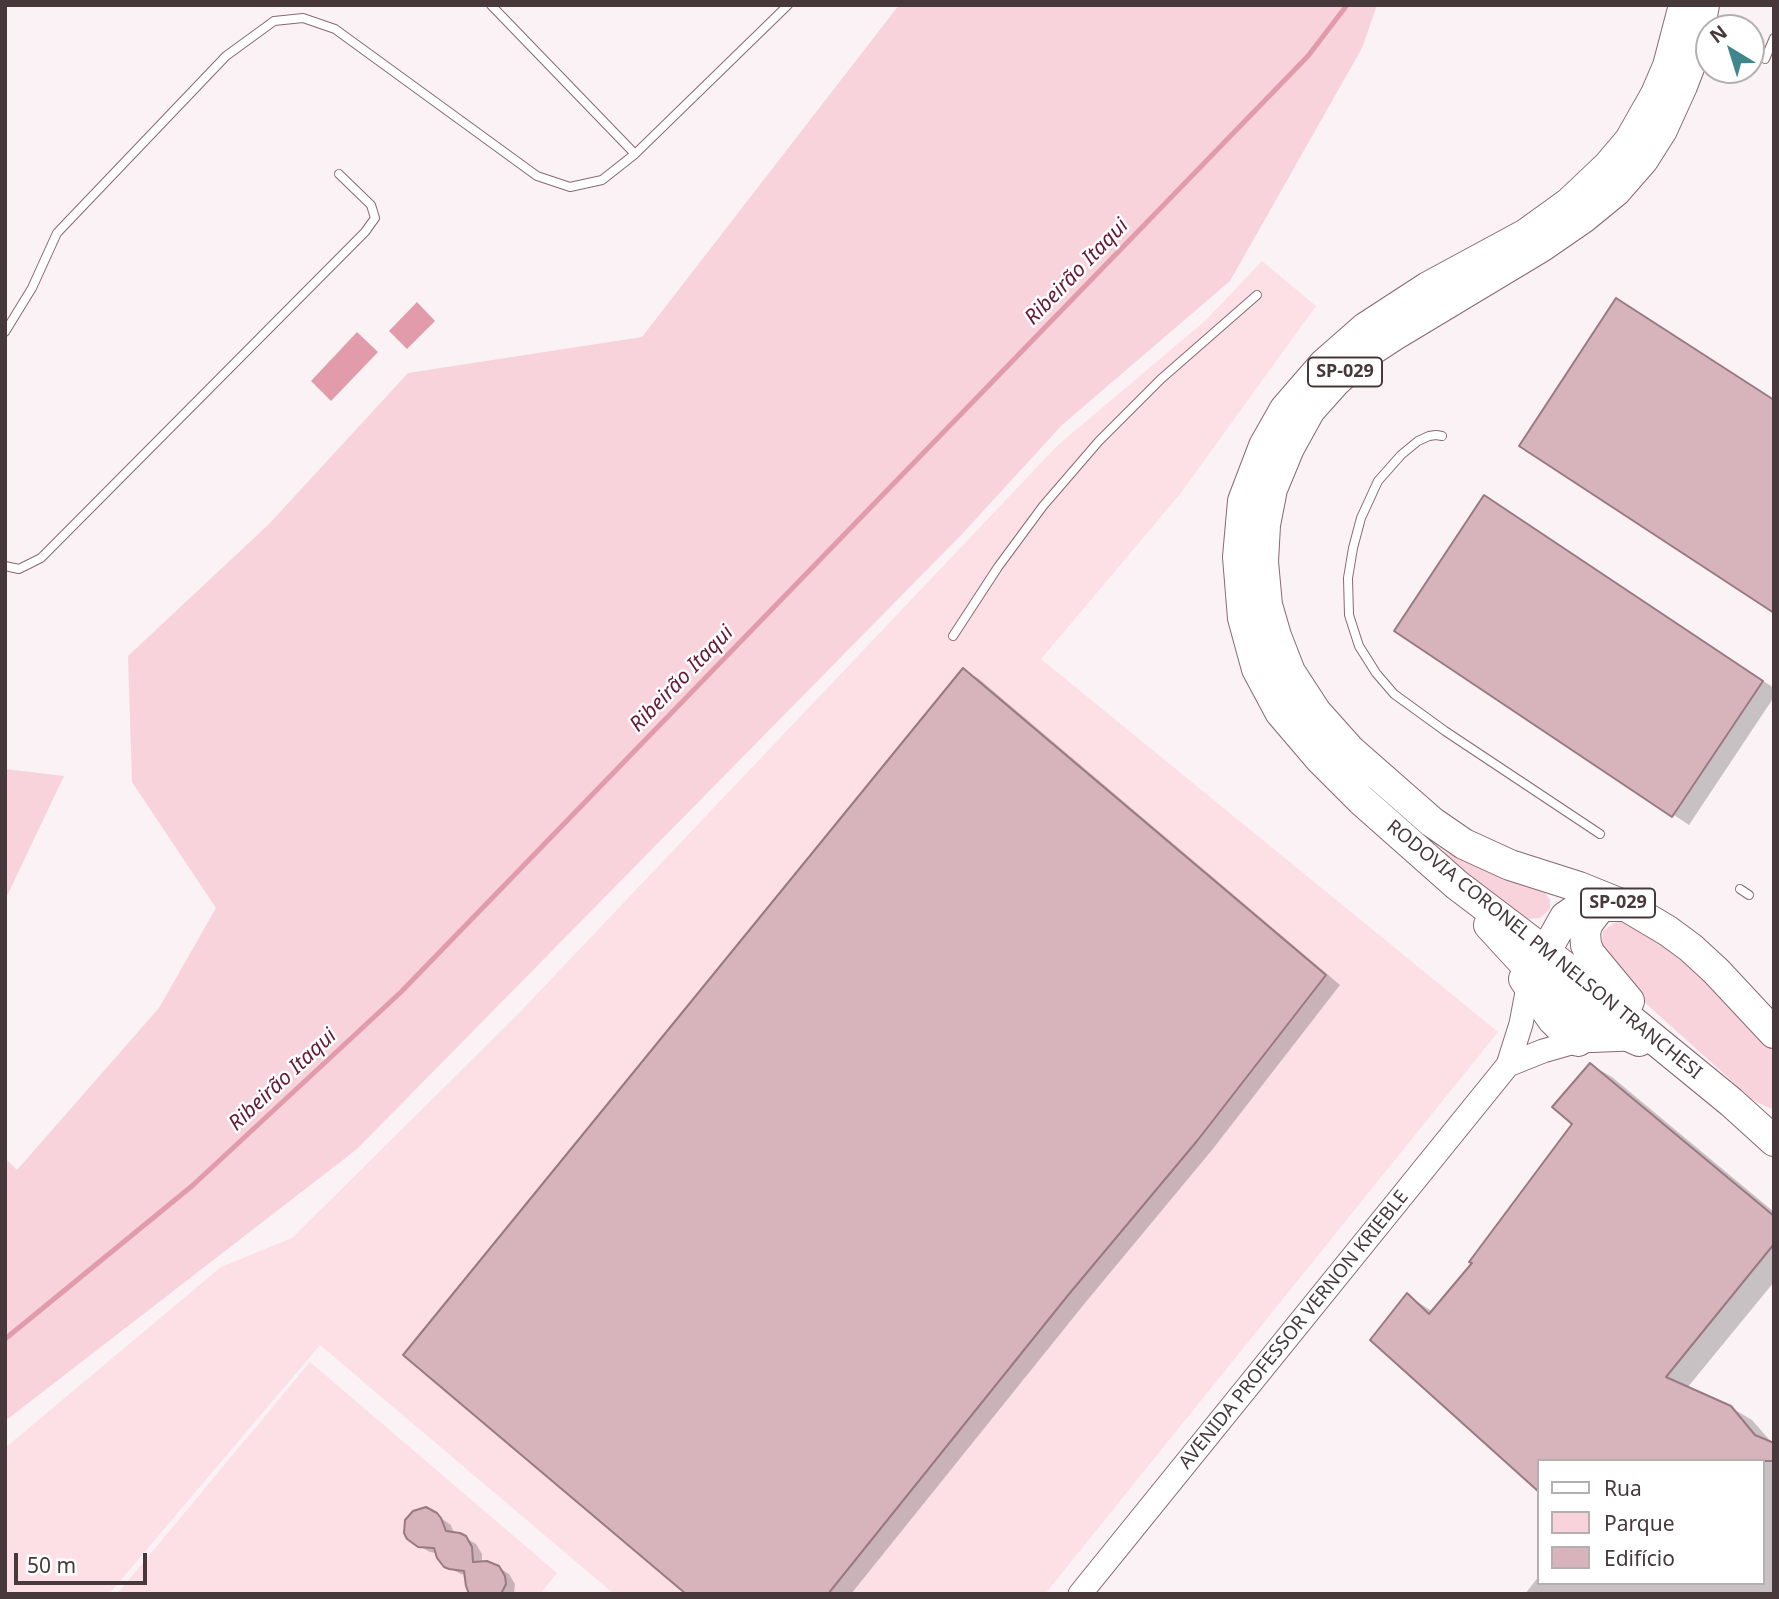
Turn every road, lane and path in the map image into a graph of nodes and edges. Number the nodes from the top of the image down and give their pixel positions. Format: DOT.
graph roads {
  1 [pos="491,5"];
  2 [pos="788,5"];
  3 [pos="1684,5"];
  4 [pos="1704,5"];
  5 [pos="1774,38"];
  6 [pos="1765,59"];
  7 [pos="1700,84"];
  8 [pos="635,155"];
  9 [pos="339,174"];
  10 [pos="1257,295"];
  11 [pos="5,332"];
  12 [pos="1335,382"];
  13 [pos="1442,436"];
  14 [pos="5,566"];
  15 [pos="953,636"];
  16 [pos="1600,834"];
  17 [pos="1457,885"];
  18 [pos="1740,888"];
  19 [pos="1749,895"];
  20 [pos="1613,906"];
  21 [pos="1536,970"];
  22 [pos="1774,1033"];
  23 [pos="1634,1038"];
  24 [pos="1578,1041"];
  25 [pos="1678,1058"];
  26 [pos="1508,1065"];
  27 [pos="1731,1102"];
  28 [pos="1774,1120"];
  29 [pos="1774,1141"];
  30 [pos="1080,1594"];
  1 -- 8 [label="lane"];
  2 -- 8 [label="lane"];
  3 -- 17 [label="highway, RODOVIA CORONEL PM NELSON TRANCHESI / SP-029"];
  4 -- 12 [label="highway, RODOVIA CORONEL PM NELSON TRANCHESI / SP-029"];
  5 -- 6 [label="lane"];
  7 -- 12 [label="highway, SP-029"];
  8 -- 11 [label="lane"];
  9 -- 14 [label="lane"];
  10 -- 15 [label="lane"];
  12 -- 20 [label="highway, RODOVIA CORONEL PM NELSON TRANCHESI / SP-029"];
  13 -- 16 [label="lane"];
  17 -- 21 [label="highway, RODOVIA CORONEL PM NELSON TRANCHESI / SP-029"];
  17 -- 21 [label="highway, SP-029"];
  18 -- 19 [label="lane"];
  20 -- 21 [label="highway, SP-029"];
  20 -- 22 [label="highway, RODOVIA CORONEL PM NELSON TRANCHESI / SP-029"];
  20 -- 25 [label="highway, SP-029"];
  21 -- 23 [label="highway, SP-029"];
  21 -- 24 [label="highway, SP-029"];
  21 -- 25 [label="highway, RODOVIA CORONEL PM NELSON TRANCHESI / SP-029"];
  21 -- 26 [label="street, AVENIDA PROFESSOR VERNON KRIEBLE"];
  23 -- 24 [label="street, AVENIDA PROFESSOR VERNON KRIEBLE"];
  23 -- 25 [label="highway, SP-029"];
  24 -- 26 [label="street, AVENIDA PROFESSOR VERNON KRIEBLE"];
  25 -- 27 [label="highway, RODOVIA CORONEL PM NELSON TRANCHESI / SP-029"];
  26 -- 30 [label="street, AVENIDA PROFESSOR VERNON KRIEBLE"];
  27 -- 28 [label="highway, SP-029"];
  27 -- 29 [label="highway, RODOVIA CORONEL PM NELSON TRANCHESI / SP-029"];
}
